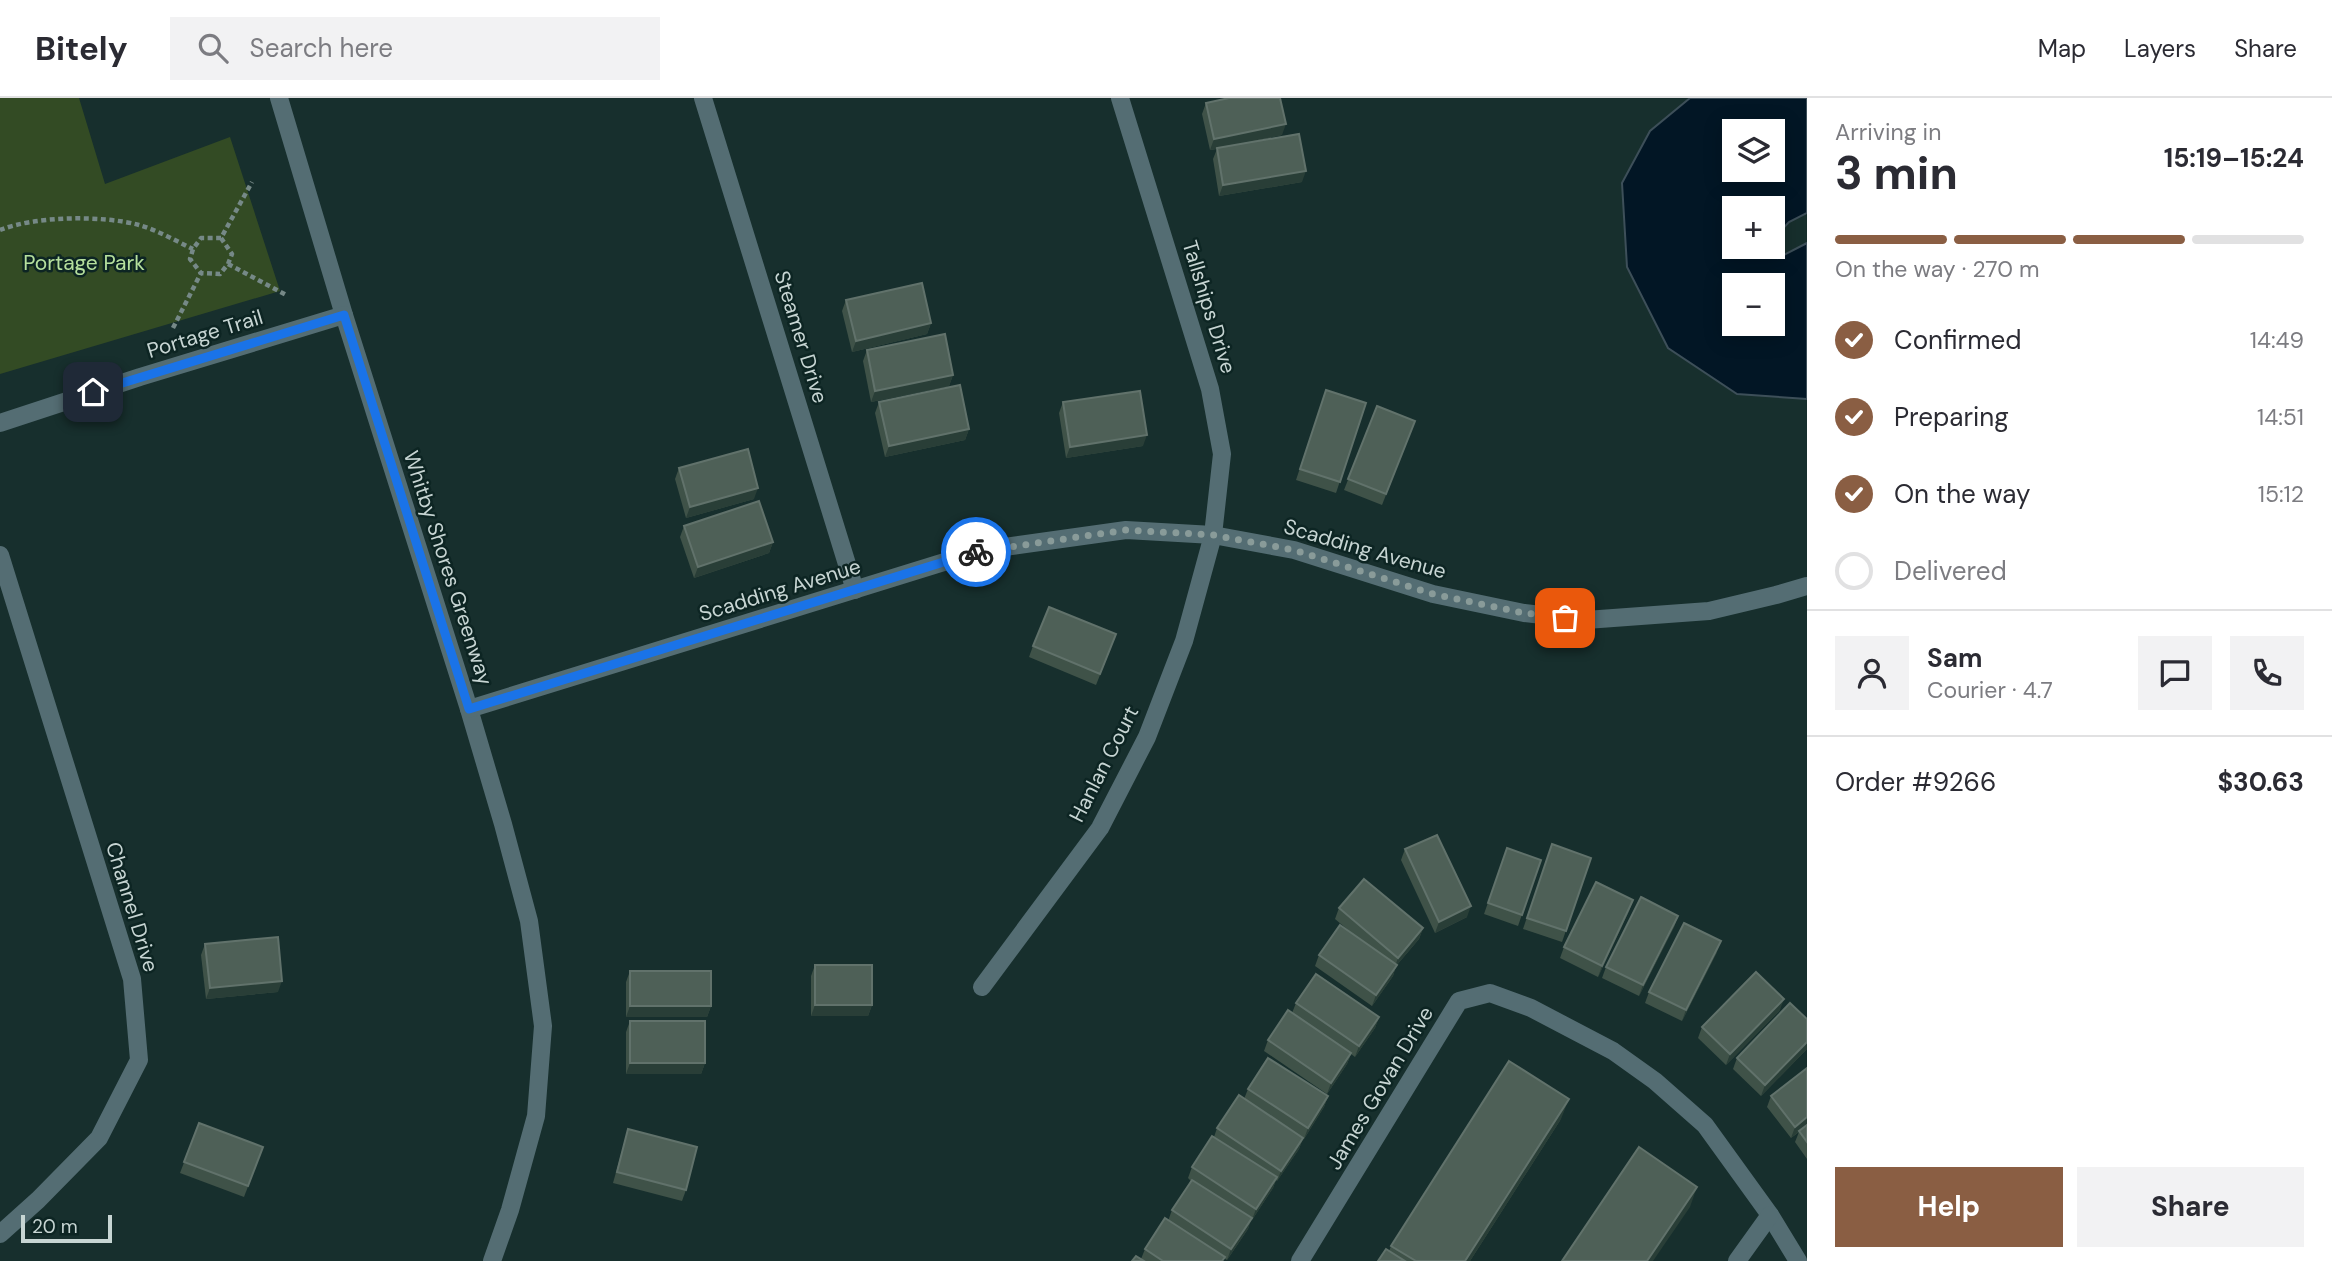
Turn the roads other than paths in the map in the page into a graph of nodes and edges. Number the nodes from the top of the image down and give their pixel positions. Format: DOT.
graph roads {
  1 [pos="279,98"];
  2 [pos="703,98"];
  3 [pos="1120,98"];
  4 [pos="344,315"];
  5 [pos="0,423"];
  6 [pos="1213,535"];
  7 [pos="0,555"];
  8 [pos="1807,586"];
  9 [pos="855,590"];
  10 [pos="469,709"];
  11 [pos="982,987"];
  12 [pos="1770,1215"];
  13 [pos="0,1234"];
  14 [pos="492,1261"];
  15 [pos="1300,1261"];
  16 [pos="1737,1261"];
  17 [pos="1798,1261"];
  1 -- 4 [label="street, Whitby Shores Greenway"];
  2 -- 9 [label="street, Steamer Drive"];
  3 -- 6 [label="street, Tallships Drive"];
  4 -- 5 [label="street, Portage Trail"];
  4 -- 10 [label="street, Whitby Shores Greenway"];
  6 -- 8 [label="street, Scadding Avenue"];
  6 -- 9 [label="street, Scadding Avenue"];
  6 -- 11 [label="street, Hanlan Court"];
  7 -- 13 [label="street, Channel Drive"];
  9 -- 10 [label="street, Scadding Avenue"];
  10 -- 14 [label="street, Whitby Shores Greenway"];
  12 -- 15 [label="street, James Govan Drive"];
  12 -- 16 [label="street"];
  12 -- 17 [label="street, James Govan Drive"];
}
